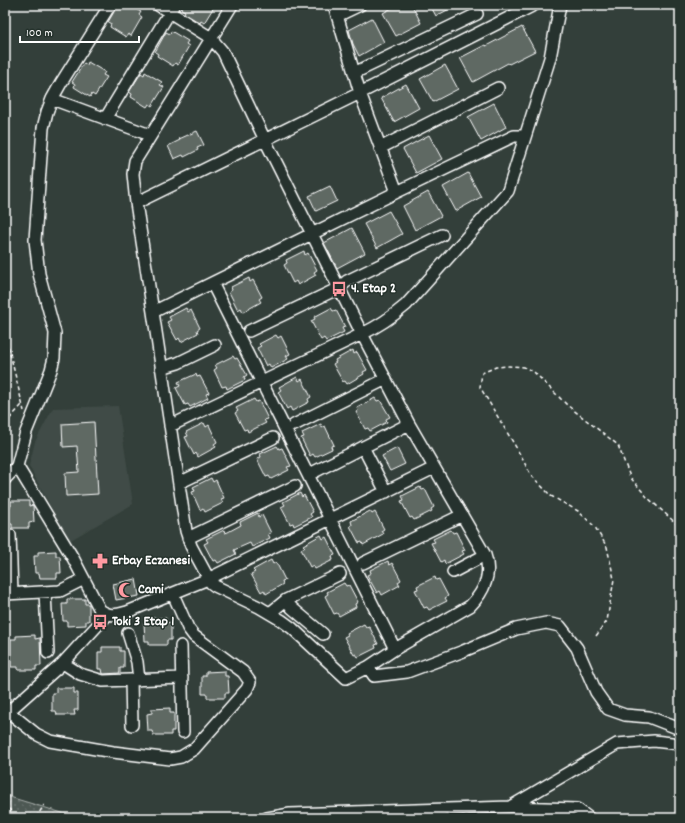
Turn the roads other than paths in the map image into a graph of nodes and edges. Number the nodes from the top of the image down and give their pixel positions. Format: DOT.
graph roads {
  1 [pos="110,5"];
  2 [pos="158,5"];
  3 [pos="232,5"];
  4 [pos="360,5"];
  5 [pos="534,5"];
  6 [pos="560,5"];
  7 [pos="172,9"];
  8 [pos="336,10"];
  9 [pos="477,14"];
  10 [pos="211,38"];
  11 [pos="354,73"];
  12 [pos="498,88"];
  13 [pos="360,94"];
  14 [pos="52,99"];
  15 [pos="105,119"];
  16 [pos="150,135"];
  17 [pos="525,136"];
  18 [pos="265,140"];
  19 [pos="380,148"];
  20 [pos="397,192"];
  21 [pos="136,203"];
  22 [pos="312,234"];
  23 [pos="442,235"];
  24 [pos="212,283"];
  25 [pos="339,288"];
  26 [pos="153,312"];
  27 [pos="249,331"];
  28 [pos="362,334"];
  29 [pos="215,345"];
  30 [pos="162,368"];
  31 [pos="386,379"];
  32 [pos="262,383"];
  33 [pos="409,424"];
  34 [pos="294,425"];
  35 [pos="170,426"];
  36 [pos="273,438"];
  37 [pos="363,447"];
  38 [pos="17,466"];
  39 [pos="434,468"];
  40 [pos="308,475"];
  41 [pos="5,479"];
  42 [pos="179,483"];
  43 [pos="295,486"];
  44 [pos="386,492"];
  45 [pos="462,515"];
  46 [pos="330,519"];
  47 [pos="10,535"];
  48 [pos="188,538"];
  49 [pos="485,555"];
  50 [pos="363,563"];
  51 [pos="453,572"];
  52 [pos="340,574"];
  53 [pos="84,579"];
  54 [pos="208,579"];
  55 [pos="45,592"];
  56 [pos="9,593"];
  57 [pos="172,594"];
  58 [pos="286,600"];
  59 [pos="270,613"];
  60 [pos="107,615"];
  61 [pos="128,632"];
  62 [pos="323,634"];
  63 [pos="181,646"];
  64 [pos="395,649"];
  65 [pos="48,653"];
  66 [pos="63,663"];
  67 [pos="368,666"];
  68 [pos="182,678"];
  69 [pos="135,680"];
  70 [pos="7,710"];
  71 [pos="132,724"];
  72 [pos="680,729"];
  73 [pos="183,732"];
  74 [pos="680,744"];
  75 [pos="510,807"];
  76 [pos="267,818"];
  77 [pos="589,818"];
  1 -- 14 [label="street"];
  2 -- 7 [label="street"];
  3 -- 10 [label="street"];
  4 -- 8 [label="street"];
  5 -- 13 [label="street"];
  6 -- 17 [label="street"];
  7 -- 10 [label="street"];
  7 -- 15 [label="street"];
  8 -- 11 [label="street"];
  9 -- 11 [label="street"];
  10 -- 16 [label="street"];
  10 -- 18 [label="street"];
  11 -- 13 [label="street"];
  12 -- 19 [label="street"];
  13 -- 18 [label="street"];
  13 -- 19 [label="street"];
  14 -- 15 [label="street"];
  14 -- 38 [label="street"];
  15 -- 16 [label="street"];
  16 -- 21 [label="street"];
  17 -- 20 [label="street"];
  17 -- 28 [label="street"];
  18 -- 21 [label="street"];
  18 -- 22 [label="street"];
  19 -- 20 [label="street"];
  20 -- 22 [label="street"];
  21 -- 26 [label="street"];
  22 -- 24 [label="street"];
  22 -- 25 [label="street"];
  23 -- 25 [label="street"];
  24 -- 26 [label="street"];
  24 -- 32 [label="street"];
  25 -- 27 [label="street"];
  25 -- 28 [label="street"];
  26 -- 30 [label="street"];
  28 -- 31 [label="street"];
  28 -- 32 [label="street"];
  29 -- 30 [label="street"];
  30 -- 35 [label="street"];
  31 -- 33 [label="street"];
  31 -- 34 [label="street"];
  32 -- 35 [label="street"];
  32 -- 40 [label="street"];
  33 -- 37 [label="street"];
  33 -- 39 [label="street"];
  35 -- 42 [label="street"];
  36 -- 42 [label="street"];
  37 -- 40 [label="street"];
  37 -- 44 [label="street"];
  38 -- 41 [label="street"];
  38 -- 53 [label="street"];
  39 -- 44 [label="street"];
  39 -- 45 [label="street"];
  40 -- 46 [label="street"];
  42 -- 48 [label="street"];
  43 -- 48 [label="street"];
  44 -- 46 [label="street"];
  45 -- 49 [label="street"];
  45 -- 50 [label="street"];
  46 -- 54 [label="street"];
  46 -- 64 [label="street"];
  47 -- 56 [label="street"];
  48 -- 54 [label="street"];
  49 -- 51 [label="street"];
  49 -- 64 [label="street"];
  52 -- 58 [label="street"];
  53 -- 55 [label="street"];
  53 -- 60 [label="street"];
  54 -- 57 [label="street"];
  54 -- 59 [label="street"];
  55 -- 56 [label="street"];
  55 -- 65 [label="street"];
  57 -- 60 [label="street"];
  57 -- 70 [label="street"];
  58 -- 59 [label="street"];
  58 -- 62 [label="street"];
  59 -- 67 [label="street"];
  60 -- 66 [label="street"];
  61 -- 69 [label="street"];
  63 -- 68 [label="street"];
  64 -- 67 [label="street"];
  66 -- 69 [label="street"];
  66 -- 70 [label="street"];
  67 -- 72 [label="street"];
  68 -- 69 [label="street"];
  68 -- 73 [label="street"];
  69 -- 71 [label="street"];
  74 -- 75 [label="street"];
  75 -- 76 [label="street"];
  75 -- 77 [label="street"];
}
